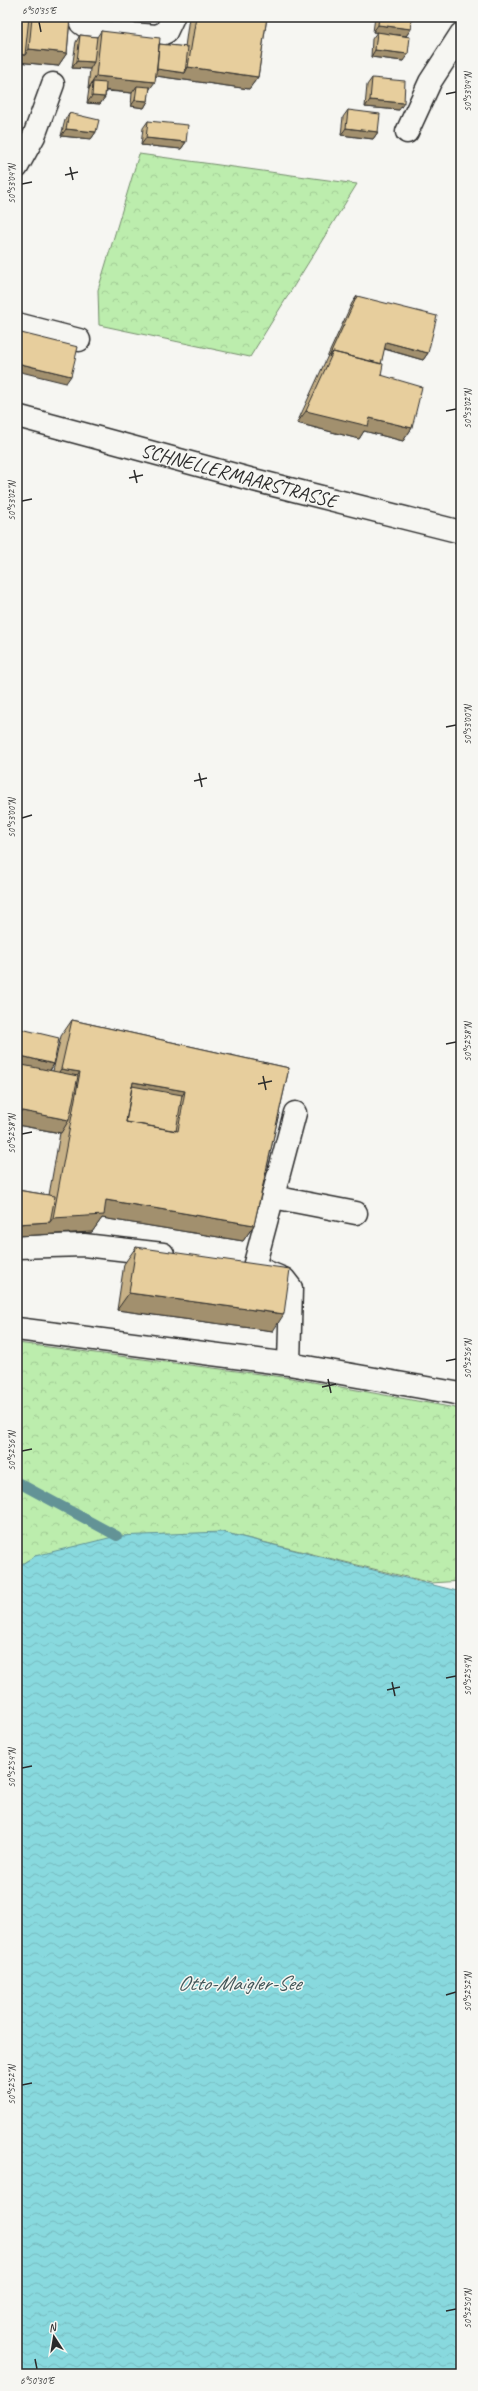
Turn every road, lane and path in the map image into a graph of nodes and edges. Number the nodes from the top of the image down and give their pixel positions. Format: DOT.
graph roads {
  1 [pos="79,17"];
  2 [pos="173,17"];
  3 [pos="461,34"];
  4 [pos="53,84"];
  5 [pos="406,132"];
  6 [pos="17,167"];
  7 [pos="17,324"];
  8 [pos="78,340"];
  9 [pos="17,416"];
  10 [pos="461,532"];
  11 [pos="295,1113"];
  12 [pos="273,1197"];
  13 [pos="356,1213"];
  14 [pos="17,1247"];
  15 [pos="184,1257"];
  16 [pos="231,1264"];
  17 [pos="254,1267"];
  18 [pos="17,1329"];
  19 [pos="289,1364"];
  20 [pos="461,1394"];
  1 -- 2 [label="street"];
  3 -- 5 [label="street"];
  4 -- 6 [label="street"];
  7 -- 8 [label="street"];
  9 -- 10 [label="street, SCHNELLERMAARSTRASSE"];
  11 -- 12 [label="street"];
  12 -- 13 [label="street"];
  12 -- 17 [label="street"];
  14 -- 15 [label="street"];
  16 -- 17 [label="street"];
  17 -- 19 [label="street"];
  18 -- 19 [label="street"];
  19 -- 20 [label="street"];
}
